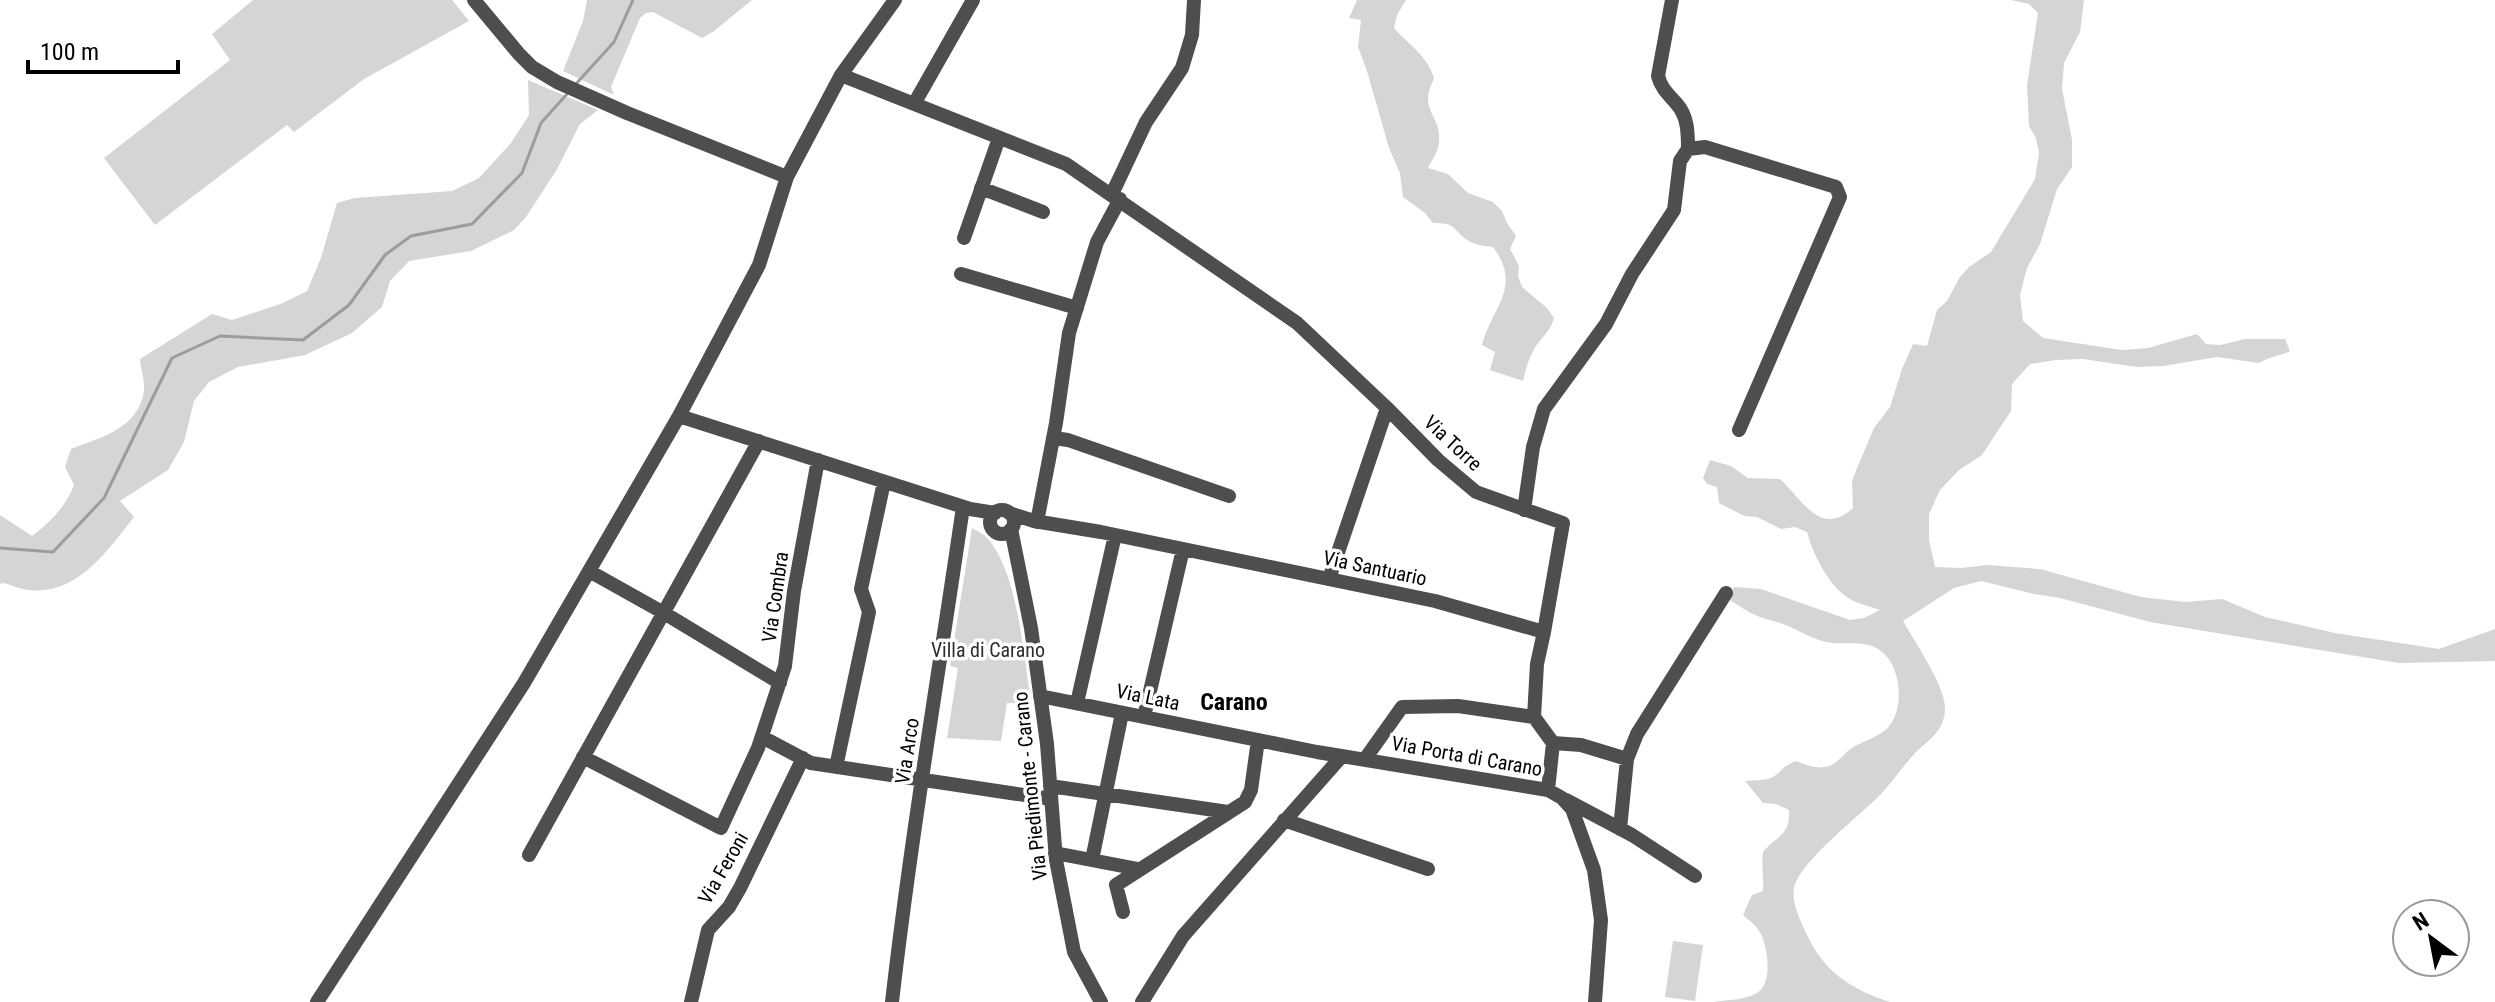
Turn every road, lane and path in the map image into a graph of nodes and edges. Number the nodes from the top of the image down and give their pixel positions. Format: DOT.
graph roads {
  1 [pos="474,0"];
  2 [pos="895,0"];
  3 [pos="973,0"];
  4 [pos="1194,0"];
  5 [pos="1672,0"];
  6 [pos="841,75"];
  7 [pos="914,104"];
  8 [pos="999,138"];
  9 [pos="1688,149"];
  10 [pos="787,177"];
  11 [pos="981,188"];
  12 [pos="1116,197"];
  13 [pos="1043,212"];
  14 [pos="964,238"];
  15 [pos="961,274"];
  16 [pos="1077,308"];
  17 [pos="1387,408"];
  18 [pos="679,416"];
  19 [pos="1739,430"];
  20 [pos="1053,438"];
  21 [pos="759,441"];
  22 [pos="818,460"];
  23 [pos="884,482"];
  24 [pos="1229,496"];
  25 [pos="967,508"];
  26 [pos="1524,510"];
  27 [pos="1003,522"];
  28 [pos="1035,522"];
  29 [pos="1115,535"];
  30 [pos="1183,549"];
  31 [pos="589,571"];
  32 [pos="1329,579"];
  33 [pos="1726,593"];
  34 [pos="664,613"];
  35 [pos="1544,632"];
  36 [pos="780,683"];
  37 [pos="1040,696"];
  38 [pos="1077,703"];
  39 [pos="1122,713"];
  40 [pos="1144,717"];
  41 [pos="1534,717"];
  42 [pos="762,737"];
  43 [pos="1258,740"];
  44 [pos="1553,743"];
  45 [pos="1342,756"];
  46 [pos="583,757"];
  47 [pos="803,758"];
  48 [pos="1365,759"];
  49 [pos="1627,759"];
  50 [pos="836,767"];
  51 [pos="923,779"];
  52 [pos="1548,790"];
  53 [pos="1050,792"];
  54 [pos="1107,794"];
  55 [pos="1562,798"];
  56 [pos="1228,812"];
  57 [pos="1284,820"];
  58 [pos="1620,829"];
  59 [pos="1055,853"];
  60 [pos="529,855"];
  61 [pos="1092,860"];
  62 [pos="1138,869"];
  63 [pos="1428,869"];
  64 [pos="1695,876"];
  65 [pos="1123,912"];
  66 [pos="317,1002"];
  67 [pos="691,1002"];
  68 [pos="892,1002"];
  69 [pos="1101,1002"];
  70 [pos="1142,1002"];
  71 [pos="1595,1002"];
  1 -- 10 [label="street"];
  2 -- 6 [label="street"];
  3 -- 7 [label="street"];
  4 -- 12 [label="street"];
  5 -- 9 [label="street"];
  6 -- 7 [label="street, Via Torre"];
  6 -- 10 [label="street"];
  7 -- 8 [label="street, Via Torre"];
  8 -- 11 [label="street"];
  8 -- 12 [label="street, Via Torre"];
  9 -- 19 [label="street"];
  9 -- 26 [label="street"];
  10 -- 18 [label="street"];
  11 -- 13 [label="street"];
  11 -- 14 [label="street"];
  12 -- 16 [label="street"];
  12 -- 17 [label="street, Via Torre"];
  15 -- 16 [label="street"];
  16 -- 20 [label="street"];
  17 -- 26 [label="street, Via Torre"];
  17 -- 32 [label="street"];
  18 -- 21 [label="street"];
  18 -- 31 [label="street"];
  20 -- 24 [label="street"];
  20 -- 28 [label="street"];
  21 -- 22 [label="street"];
  21 -- 34 [label="street"];
  22 -- 23 [label="street"];
  22 -- 36 [label="street, Via Combra"];
  23 -- 25 [label="street"];
  23 -- 50 [label="street"];
  25 -- 27 [label="street"];
  25 -- 51 [label="street, Via Arco"];
  26 -- 35 [label="street, Via Torre"];
  27 -- 28 [label="street, Via Santuario"];
  27 -- 37 [label="street, Via Piedimonte - Carano"];
  28 -- 29 [label="street, Via Santuario"];
  29 -- 30 [label="street, Via Santuario"];
  29 -- 38 [label="street"];
  30 -- 32 [label="street, Via Santuario"];
  30 -- 40 [label="street"];
  31 -- 34 [label="street"];
  31 -- 66 [label="street"];
  32 -- 35 [label="street, Via Santuario"];
  33 -- 49 [label="street"];
  34 -- 36 [label="street"];
  34 -- 46 [label="street"];
  35 -- 41 [label="street"];
  36 -- 42 [label="street, Via Combra"];
  37 -- 38 [label="street, Via Lata"];
  37 -- 53 [label="street, Via Piedimonte - Carano"];
  38 -- 39 [label="street, Via Lata"];
  39 -- 40 [label="street, Via Lata"];
  39 -- 54 [label="street"];
  40 -- 43 [label="street, Via Lata"];
  41 -- 44 [label="street"];
  41 -- 48 [label="street"];
  42 -- 46 [label="street, Via Combra"];
  42 -- 47 [label="street"];
  43 -- 45 [label="street, Via Lata"];
  43 -- 56 [label="street"];
  44 -- 49 [label="street"];
  44 -- 52 [label="street"];
  45 -- 48 [label="street, Via Porta di Carano"];
  45 -- 57 [label="street"];
  46 -- 60 [label="street"];
  47 -- 50 [label="street"];
  47 -- 67 [label="street, Via Feroni"];
  48 -- 52 [label="street, Via Porta di Carano"];
  49 -- 58 [label="street"];
  50 -- 51 [label="street"];
  51 -- 53 [label="street"];
  51 -- 68 [label="street, Via Arco"];
  52 -- 55 [label="street, Via Porta di Carano"];
  53 -- 54 [label="street"];
  53 -- 59 [label="street, Via Piedimonte - Carano"];
  54 -- 56 [label="street"];
  54 -- 61 [label="street"];
  55 -- 58 [label="street"];
  55 -- 71 [label="street, Via Porta di Carano"];
  56 -- 62 [label="street"];
  57 -- 63 [label="street"];
  57 -- 70 [label="street"];
  58 -- 64 [label="street"];
  59 -- 61 [label="street"];
  59 -- 69 [label="street, Via Piedimonte - Carano"];
  61 -- 62 [label="street"];
  62 -- 65 [label="street"];
}
